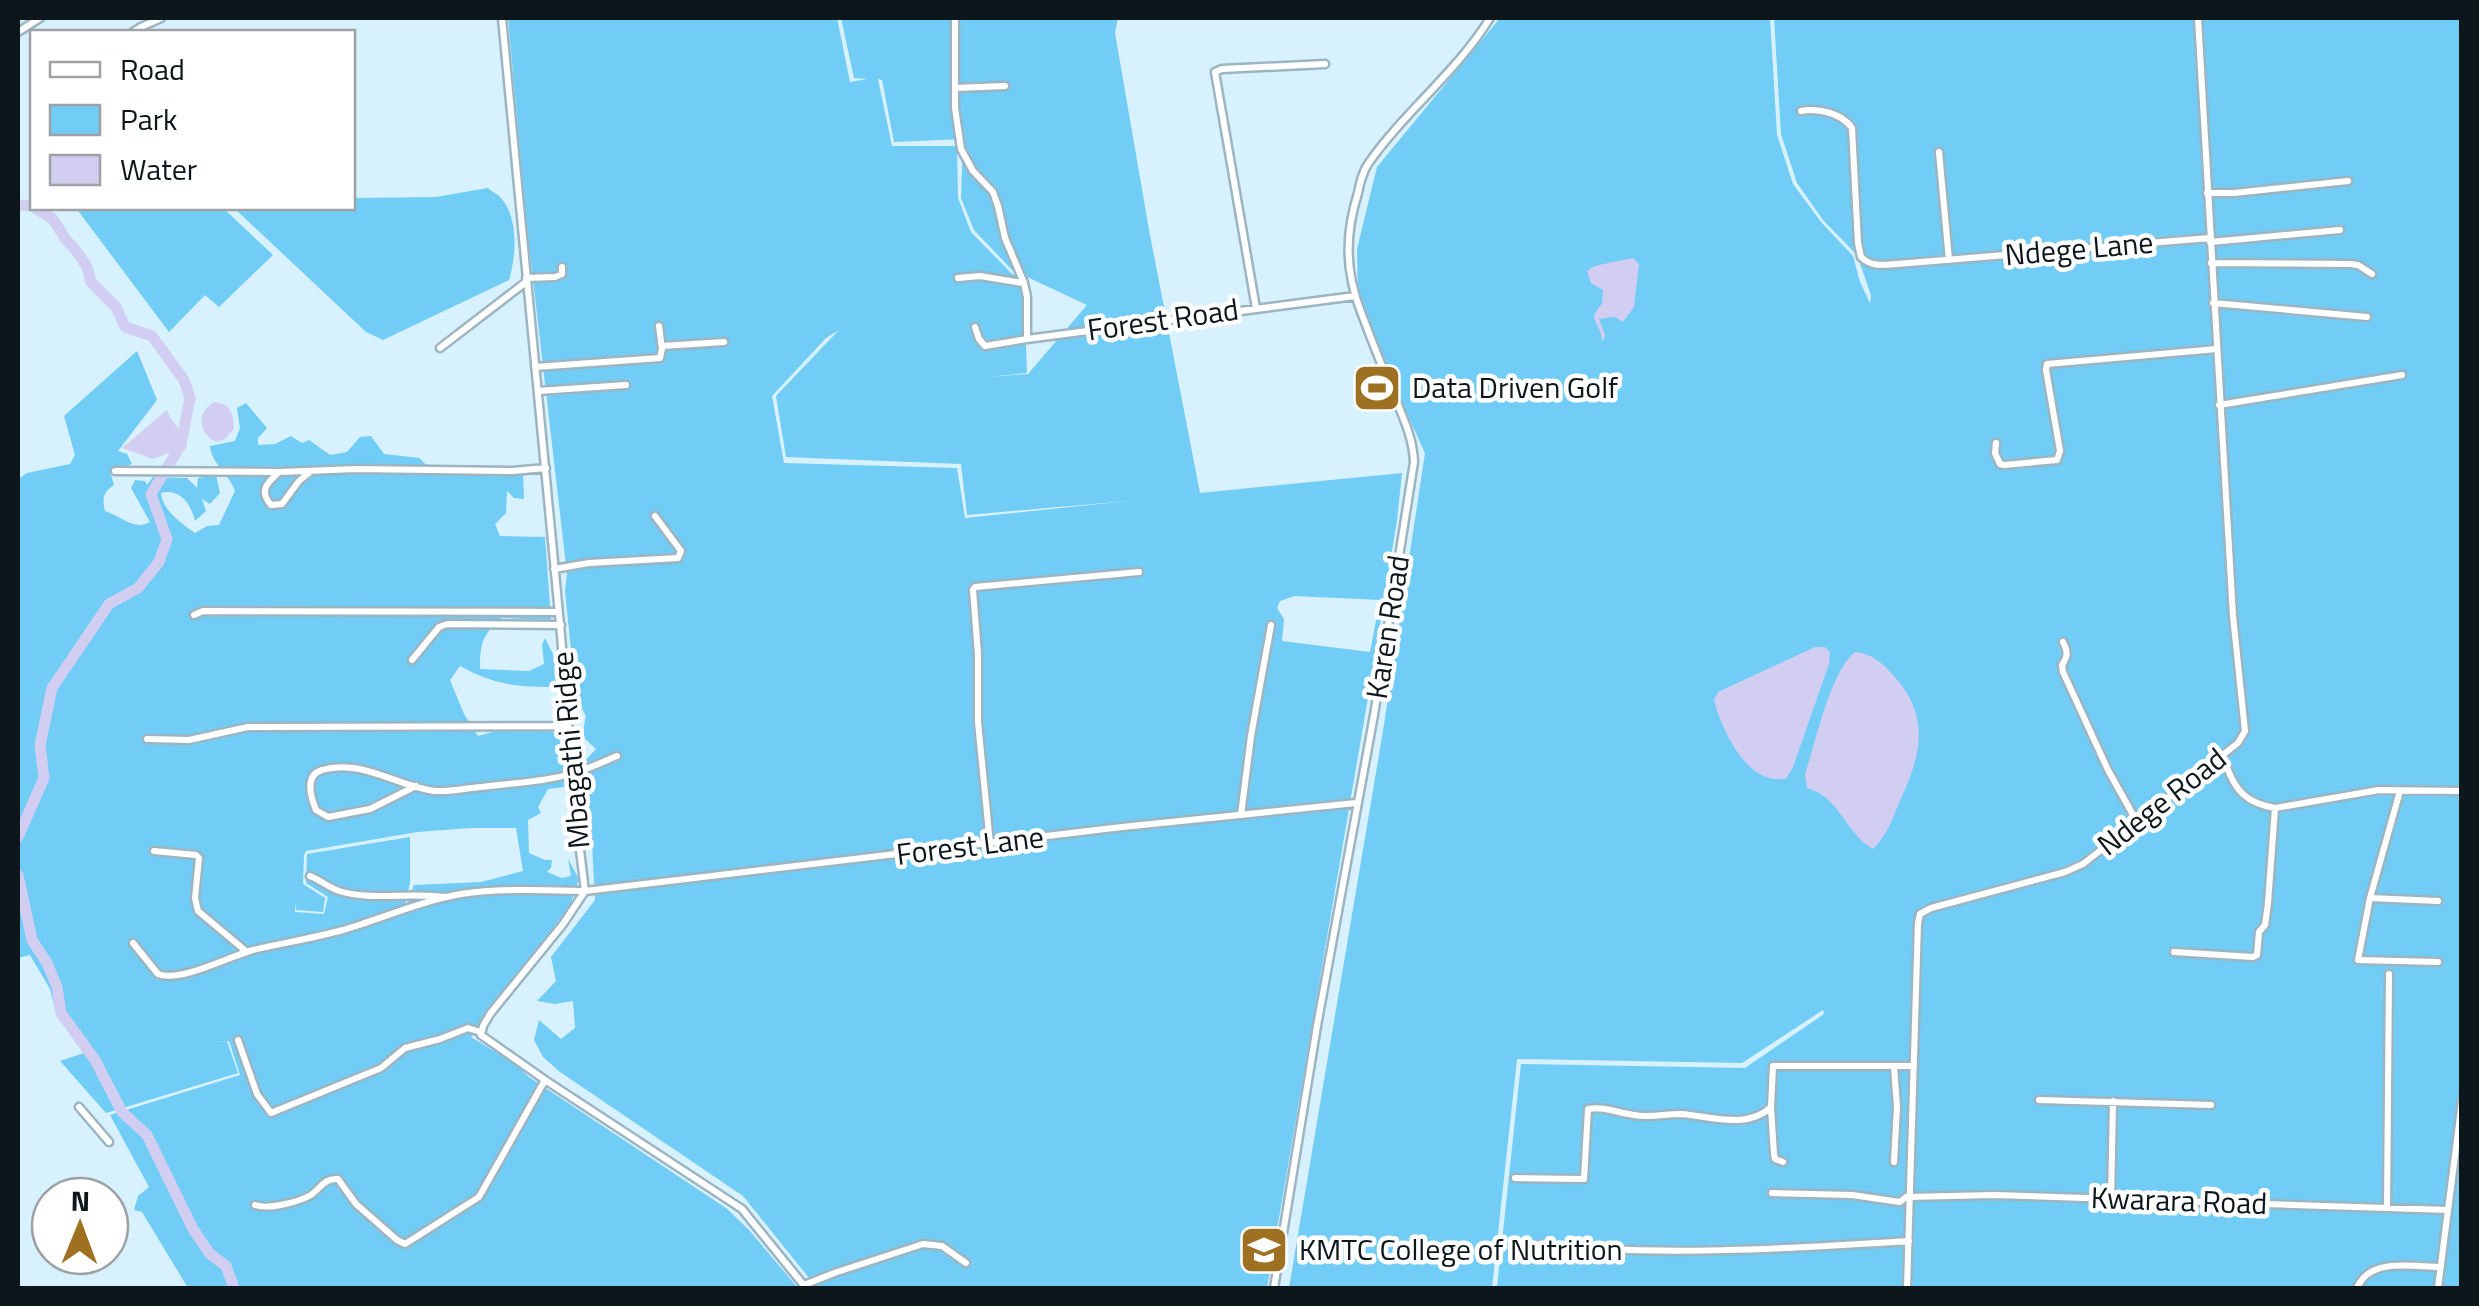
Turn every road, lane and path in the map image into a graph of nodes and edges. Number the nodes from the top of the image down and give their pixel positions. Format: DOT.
graph roads {
  1 [pos="40,18"];
  2 [pos="161,18"];
  3 [pos="502,18"];
  4 [pos="955,18"];
  5 [pos="1490,18"];
  6 [pos="2198,18"];
  7 [pos="136,30"];
  8 [pos="18,32"];
  9 [pos="1325,64"];
  10 [pos="1005,86"];
  11 [pos="955,88"];
  12 [pos="1801,111"];
  13 [pos="1939,152"];
  14 [pos="2348,181"];
  15 [pos="2207,193"];
  16 [pos="2340,230"];
  17 [pos="2210,240"];
  18 [pos="1948,260"];
  19 [pos="2211,262"];
  20 [pos="562,267"];
  21 [pos="2372,274"];
  22 [pos="958,278"];
  23 [pos="527,280"];
  24 [pos="1024,283"];
  25 [pos="1354,296"];
  26 [pos="2213,303"];
  27 [pos="1256,308"];
  28 [pos="2366,317"];
  29 [pos="659,326"];
  30 [pos="975,327"];
  31 [pos="1027,339"];
  32 [pos="724,342"];
  33 [pos="662,346"];
  34 [pos="440,348"];
  35 [pos="2216,349"];
  36 [pos="535,367"];
  37 [pos="2402,375"];
  38 [pos="626,385"];
  39 [pos="538,391"];
  40 [pos="2219,405"];
  41 [pos="1996,444"];
  42 [pos="546,468"];
  43 [pos="115,471"];
  44 [pos="279,472"];
  45 [pos="312,472"];
  46 [pos="654,516"];
  47 [pos="554,569"];
  48 [pos="1139,572"];
  49 [pos="558,612"];
  50 [pos="194,615"];
  51 [pos="560,625"];
  52 [pos="1271,625"];
  53 [pos="2063,642"];
  54 [pos="412,660"];
  55 [pos="568,726"];
  56 [pos="147,739"];
  57 [pos="2222,755"];
  58 [pos="617,756"];
  59 [pos="572,774"];
  60 [pos="416,786"];
  61 [pos="2462,790"];
  62 [pos="2400,791"];
  63 [pos="1356,803"];
  64 [pos="2275,808"];
  65 [pos="1241,815"];
  66 [pos="2137,822"];
  67 [pos="990,844"];
  68 [pos="154,852"];
  69 [pos="310,876"];
  70 [pos="584,891"];
  71 [pos="446,898"];
  72 [pos="2370,898"];
  73 [pos="2438,901"];
  74 [pos="133,942"];
  75 [pos="247,952"];
  76 [pos="2174,952"];
  77 [pos="2438,962"];
  78 [pos="2390,974"];
  79 [pos="480,1032"];
  80 [pos="238,1040"];
  81 [pos="1894,1066"];
  82 [pos="1914,1066"];
  83 [pos="545,1080"];
  84 [pos="2039,1100"];
  85 [pos="2113,1101"];
  86 [pos="2462,1101"];
  87 [pos="2211,1105"];
  88 [pos="79,1107"];
  89 [pos="1771,1107"];
  90 [pos="109,1142"];
  91 [pos="2458,1151"];
  92 [pos="1783,1162"];
  93 [pos="1894,1162"];
  94 [pos="1515,1178"];
  95 [pos="1772,1193"];
  96 [pos="1910,1198"];
  97 [pos="2111,1200"];
  98 [pos="255,1205"];
  99 [pos="2387,1208"];
  100 [pos="2448,1210"];
  101 [pos="1909,1241"];
  102 [pos="1538,1245"];
  103 [pos="966,1263"];
  104 [pos="2441,1267"];
  105 [pos="805,1287"];
  106 [pos="1274,1288"];
  107 [pos="1907,1288"];
  108 [pos="2357,1288"];
  109 [pos="2438,1288"];
  1 -- 8 [label="street"];
  2 -- 7 [label="street"];
  3 -- 23 [label="street, Mbagathi Ridge"];
  4 -- 11 [label="street"];
  5 -- 25 [label="street, Karen Road"];
  6 -- 15 [label="street, Ndege Road"];
  9 -- 27 [label="street"];
  10 -- 11 [label="street"];
  11 -- 24 [label="street"];
  12 -- 18 [label="street, Ndege Lane"];
  13 -- 18 [label="street"];
  14 -- 15 [label="street"];
  15 -- 17 [label="street, Ndege Road"];
  16 -- 17 [label="street, Ndege Lane"];
  17 -- 18 [label="street, Ndege Lane"];
  17 -- 19 [label="street, Ndege Road"];
  19 -- 21 [label="street"];
  19 -- 26 [label="street, Ndege Road"];
  20 -- 23 [label="street"];
  22 -- 24 [label="street"];
  23 -- 34 [label="street"];
  23 -- 36 [label="street, Mbagathi Ridge"];
  24 -- 31 [label="street"];
  25 -- 27 [label="street, Forest Road"];
  25 -- 63 [label="street, Karen Road"];
  26 -- 28 [label="street"];
  26 -- 35 [label="street, Ndege Road"];
  27 -- 31 [label="street, Forest Road"];
  29 -- 33 [label="street"];
  30 -- 31 [label="street, Forest Road"];
  32 -- 33 [label="street"];
  33 -- 36 [label="street"];
  35 -- 40 [label="street, Ndege Road"];
  35 -- 41 [label="street"];
  36 -- 39 [label="street, Mbagathi Ridge"];
  37 -- 40 [label="street"];
  38 -- 39 [label="street"];
  39 -- 42 [label="street, Mbagathi Ridge"];
  40 -- 57 [label="street, Ndege Road"];
  42 -- 45 [label="street"];
  42 -- 47 [label="street, Mbagathi Ridge"];
  43 -- 44 [label="street"];
  44 -- 45 [label="street"];
  44 -- 45 [label="street"];
  46 -- 47 [label="street"];
  47 -- 49 [label="street, Mbagathi Ridge"];
  48 -- 67 [label="street"];
  49 -- 50 [label="street"];
  49 -- 51 [label="street, Mbagathi Ridge"];
  51 -- 54 [label="street"];
  51 -- 55 [label="street, Mbagathi Ridge"];
  52 -- 65 [label="street"];
  53 -- 66 [label="street"];
  55 -- 56 [label="street"];
  55 -- 59 [label="street, Mbagathi Ridge"];
  57 -- 64 [label="street"];
  57 -- 66 [label="street, Ndege Road"];
  58 -- 59 [label="street"];
  59 -- 60 [label="street"];
  59 -- 70 [label="street, Mbagathi Ridge"];
  60 -- 60 [label="street"];
  61 -- 62 [label="street"];
  62 -- 64 [label="street"];
  62 -- 72 [label="street"];
  63 -- 65 [label="street, Forest Lane"];
  63 -- 106 [label="street, Karen Road"];
  64 -- 76 [label="street"];
  65 -- 67 [label="street, Forest Lane"];
  66 -- 82 [label="street, Ndege Road"];
  67 -- 70 [label="street, Forest Lane"];
  68 -- 75 [label="street"];
  69 -- 71 [label="street"];
  70 -- 71 [label="street, Forest Lane"];
  70 -- 79 [label="street, Mbagathi Ridge"];
  71 -- 75 [label="street"];
  72 -- 73 [label="street"];
  72 -- 77 [label="street"];
  74 -- 75 [label="street"];
  78 -- 99 [label="street"];
  79 -- 80 [label="street"];
  79 -- 83 [label="street"];
  81 -- 82 [label="street"];
  81 -- 89 [label="street"];
  81 -- 93 [label="street"];
  82 -- 96 [label="street, Ndege Road"];
  83 -- 98 [label="street"];
  83 -- 105 [label="street"];
  84 -- 85 [label="street"];
  85 -- 87 [label="street"];
  85 -- 97 [label="street"];
  86 -- 91 [label="street"];
  88 -- 90 [label="street"];
  89 -- 92 [label="street"];
  89 -- 94 [label="street"];
  91 -- 100 [label="street"];
  95 -- 96 [label="street, Kwarara Road"];
  96 -- 97 [label="street, Kwarara Road"];
  96 -- 101 [label="street, Ndege Road"];
  97 -- 99 [label="street, Kwarara Road"];
  99 -- 100 [label="street, Kwarara Road"];
  100 -- 104 [label="street"];
  101 -- 102 [label="street"];
  101 -- 107 [label="street, Ndege Road"];
  103 -- 105 [label="street"];
  104 -- 108 [label="street"];
  104 -- 109 [label="street"];
}
